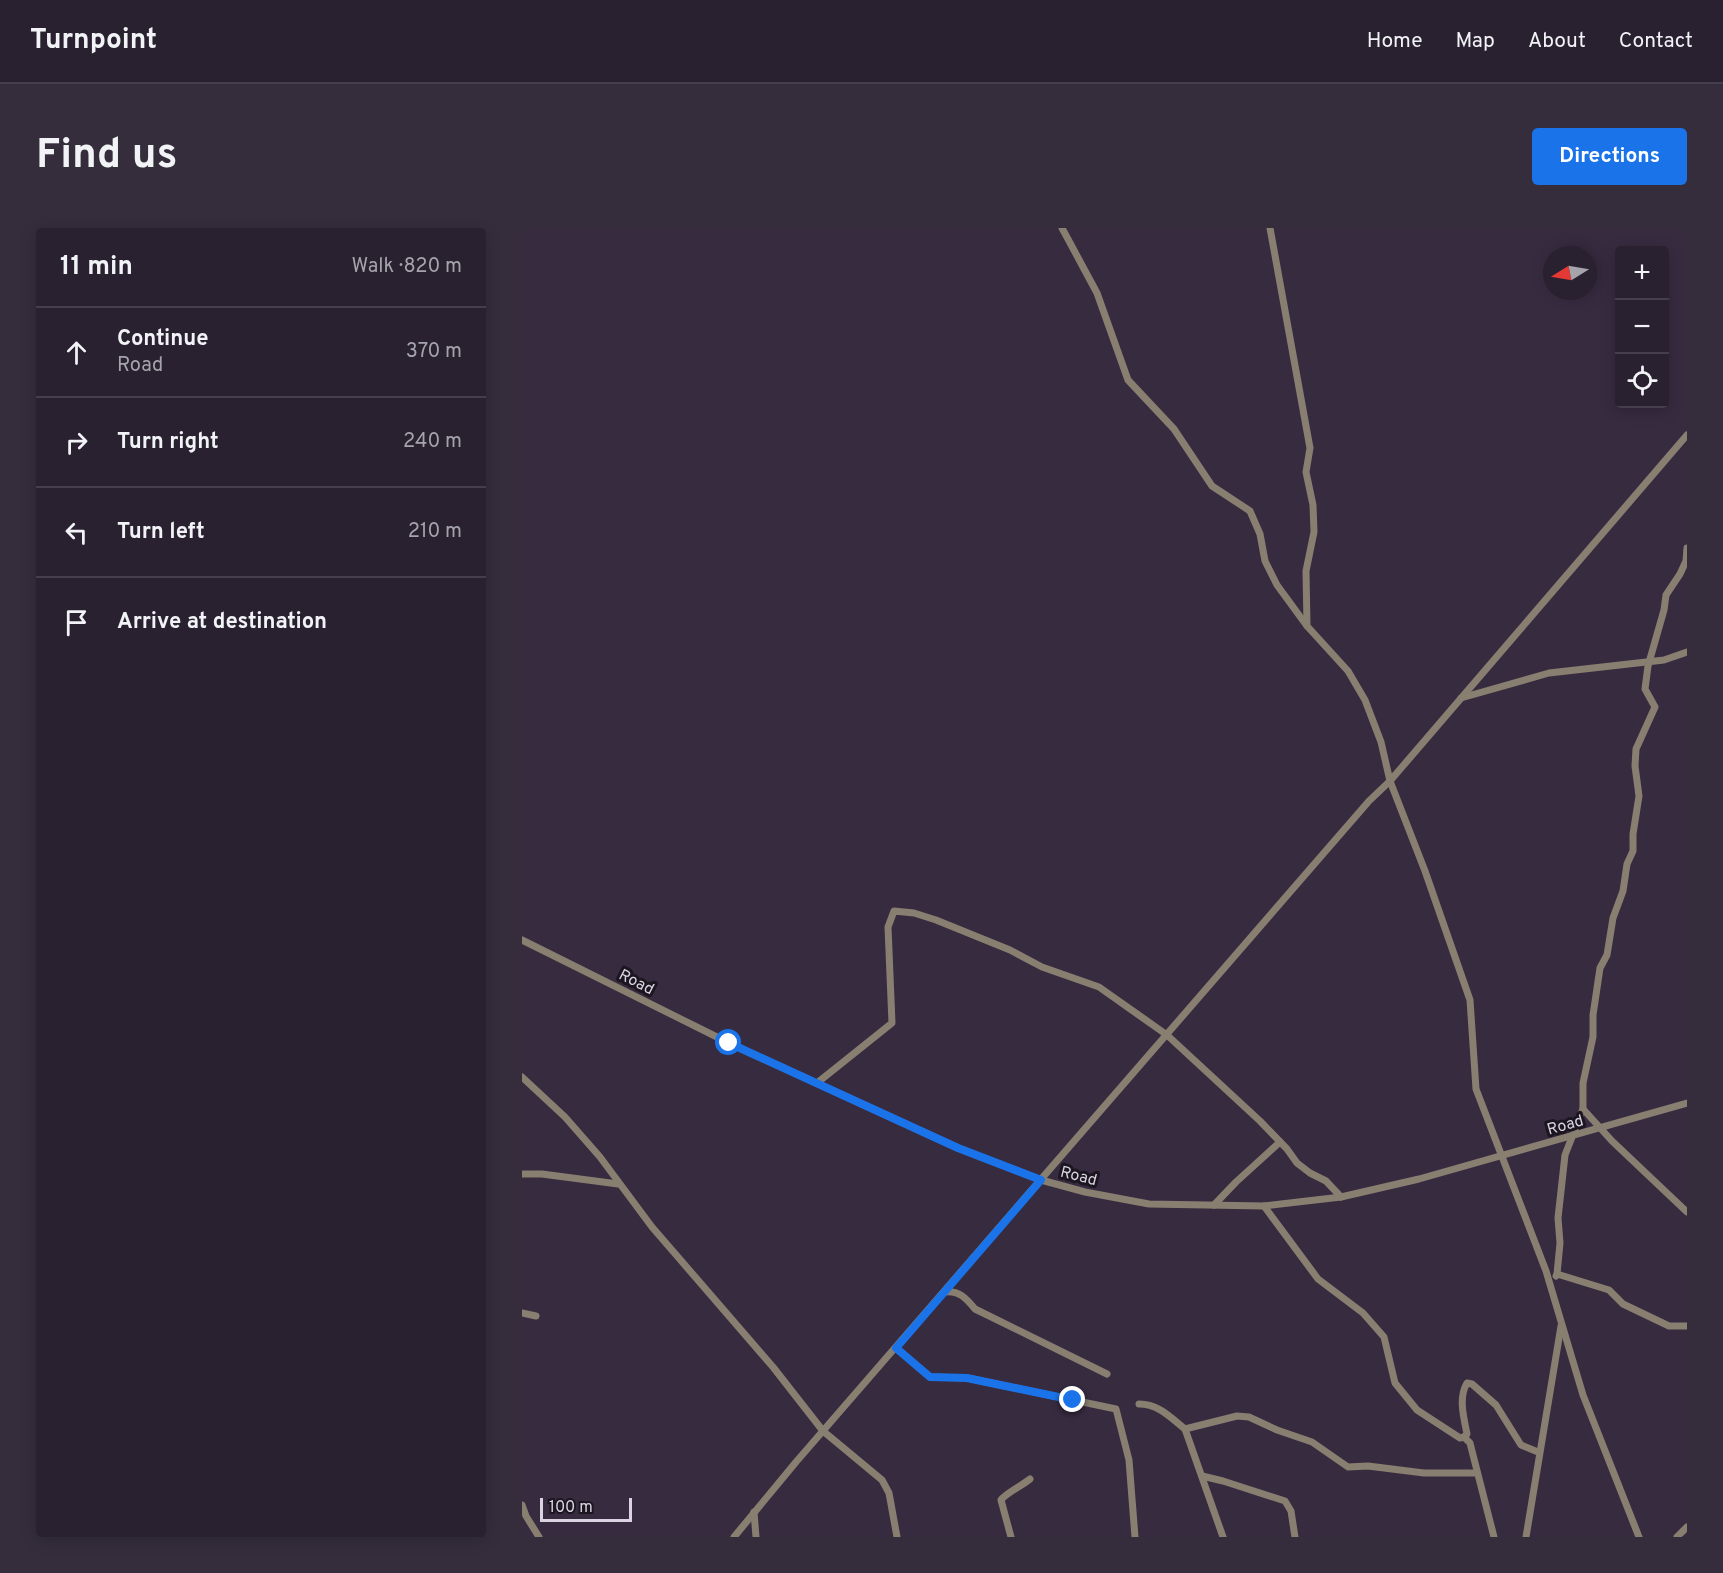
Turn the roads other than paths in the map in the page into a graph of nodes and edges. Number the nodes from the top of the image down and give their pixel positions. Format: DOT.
graph roads {
  1 [pos="1062,228"];
  2 [pos="1270,228"];
  3 [pos="1687,435"];
  4 [pos="1687,548"];
  5 [pos="1307,626"];
  6 [pos="1687,652"];
  7 [pos="1650,660"];
  8 [pos="1461,698"];
  9 [pos="1390,781"];
  10 [pos="522,940"];
  11 [pos="1167,1035"];
  12 [pos="522,1077"];
  13 [pos="817,1083"];
  14 [pos="1687,1103"];
  15 [pos="1583,1109"];
  16 [pos="1599,1128"];
  17 [pos="1573,1135"];
  18 [pos="1280,1142"];
  19 [pos="1500,1157"];
  20 [pos="522,1174"];
  21 [pos="1041,1180"];
  22 [pos="618,1184"];
  23 [pos="1341,1197"];
  24 [pos="1214,1205"];
  25 [pos="1264,1206"];
  26 [pos="1687,1212"];
  27 [pos="1557,1274"];
  28 [pos="1551,1286"];
  29 [pos="944,1292"];
  30 [pos="522,1313"];
  31 [pos="536,1317"];
  32 [pos="1561,1323"];
  33 [pos="1687,1326"];
  34 [pos="896,1348"];
  35 [pos="1107,1374"];
  36 [pos="1140,1404"];
  37 [pos="1185,1429"];
  38 [pos="823,1431"];
  39 [pos="1464,1437"];
  40 [pos="1539,1452"];
  41 [pos="1477,1473"];
  42 [pos="1202,1476"];
  43 [pos="1030,1479"];
  44 [pos="522,1505"];
  45 [pos="754,1512"];
  46 [pos="1687,1527"];
  47 [pos="539,1537"];
  48 [pos="734,1537"];
  49 [pos="756,1537"];
  50 [pos="897,1537"];
  51 [pos="1011,1537"];
  52 [pos="1135,1537"];
  53 [pos="1223,1537"];
  54 [pos="1295,1537"];
  55 [pos="1494,1537"];
  56 [pos="1526,1537"];
  57 [pos="1639,1537"];
  58 [pos="1677,1537"];
  1 -- 5 [label="street"];
  2 -- 5 [label="street"];
  3 -- 8 [label="street"];
  4 -- 7 [label="street"];
  5 -- 9 [label="street"];
  6 -- 7 [label="street"];
  7 -- 8 [label="street"];
  7 -- 15 [label="street"];
  8 -- 9 [label="street"];
  9 -- 11 [label="street"];
  9 -- 19 [label="street"];
  10 -- 13 [label="street, Road"];
  11 -- 13 [label="street"];
  11 -- 18 [label="street"];
  11 -- 21 [label="street"];
  12 -- 22 [label="street"];
  13 -- 21 [label="street, Road"];
  14 -- 16 [label="street, Road"];
  15 -- 16 [label="street"];
  15 -- 17 [label="street"];
  16 -- 17 [label="street, Road"];
  16 -- 26 [label="street"];
  17 -- 19 [label="street, Road"];
  17 -- 27 [label="street"];
  18 -- 23 [label="street"];
  18 -- 24 [label="street"];
  19 -- 23 [label="street, Road"];
  19 -- 28 [label="street"];
  20 -- 22 [label="street"];
  21 -- 24 [label="street, Road"];
  21 -- 29 [label="street"];
  22 -- 38 [label="street"];
  23 -- 25 [label="street, Road"];
  24 -- 25 [label="street, Road"];
  25 -- 39 [label="street"];
  27 -- 28 [label="street"];
  27 -- 33 [label="street"];
  28 -- 32 [label="street"];
  29 -- 34 [label="street"];
  29 -- 35 [label="street"];
  30 -- 31 [label="street"];
  32 -- 40 [label="street"];
  32 -- 57 [label="street"];
  34 -- 38 [label="street"];
  34 -- 52 [label="street"];
  36 -- 37 [label="street"];
  37 -- 41 [label="street"];
  37 -- 42 [label="street"];
  38 -- 45 [label="street"];
  38 -- 50 [label="street"];
  39 -- 40 [label="street"];
  39 -- 41 [label="street"];
  40 -- 56 [label="street"];
  41 -- 55 [label="street"];
  42 -- 53 [label="street"];
  42 -- 54 [label="street"];
  43 -- 51 [label="street"];
  44 -- 47 [label="street"];
  45 -- 48 [label="street"];
  45 -- 49 [label="street"];
  46 -- 58 [label="street"];
}
